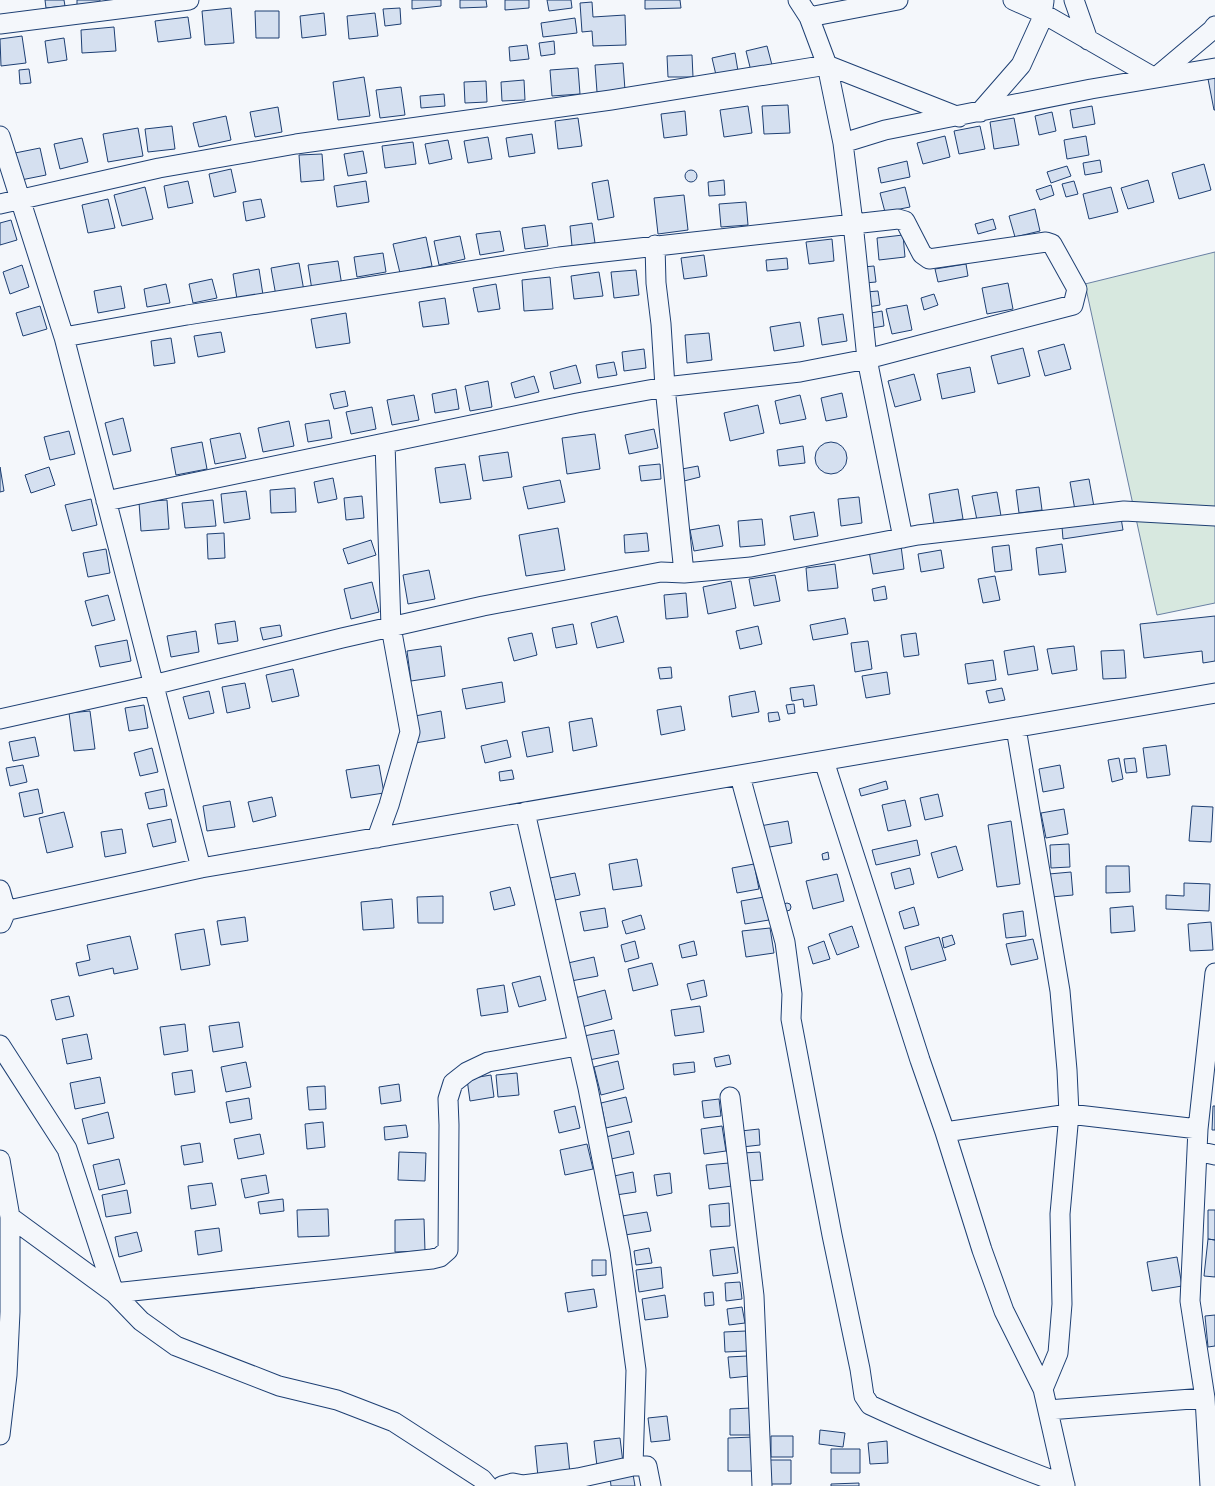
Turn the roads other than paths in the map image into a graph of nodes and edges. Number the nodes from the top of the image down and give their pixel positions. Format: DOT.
graph roads {
  1 [pos="189,0"];
  2 [pos="798,0"];
  3 [pos="898,0"];
  4 [pos="1013,0"];
  5 [pos="1074,0"];
  6 [pos="1043,7"];
  7 [pos="808,17"];
  8 [pos="0,24"];
  9 [pos="1215,26"];
  10 [pos="1088,40"];
  11 [pos="827,65"];
  12 [pos="1215,68"];
  13 [pos="1155,78"];
  14 [pos="980,112"];
  15 [pos="959,117"];
  16 [pos="0,136"];
  17 [pos="843,143"];
  18 [pos="19,200"];
  19 [pos="0,204"];
  20 [pos="853,224"];
  21 [pos="655,245"];
  22 [pos="64,336"];
  23 [pos="867,359"];
  24 [pos="665,387"];
  25 [pos="385,443"];
  26 [pos="106,501"];
  27 [pos="1215,516"];
  28 [pos="903,538"];
  29 [pos="684,573"];
  30 [pos="391,627"];
  31 [pos="154,685"];
  32 [pos="1215,693"];
  33 [pos="0,719"];
  34 [pos="1016,728"];
  35 [pos="824,761"];
  36 [pos="740,776"];
  37 [pos="525,812"];
  38 [pos="378,838"];
  39 [pos="201,868"];
  40 [pos="0,890"];
  41 [pos="2,916"];
  42 [pos="1215,973"];
  43 [pos="0,1046"];
  44 [pos="578,1046"];
  45 [pos="730,1097"];
  46 [pos="1069,1114"];
  47 [pos="1198,1129"];
  48 [pos="945,1132"];
  49 [pos="1206,1153"];
  50 [pos="0,1160"];
  51 [pos="10,1217"];
  52 [pos="114,1293"];
  53 [pos="1043,1389"];
  54 [pos="1205,1398"];
  55 [pos="1048,1410"];
  56 [pos="0,1435"];
  57 [pos="632,1466"];
  58 [pos="1065,1485"];
  59 [pos="488,1486"];
  60 [pos="502,1486"];
  61 [pos="650,1486"];
  62 [pos="762,1486"];
  63 [pos="1210,1486"];
  1 -- 8 [label="street"];
  2 -- 7 [label="street"];
  3 -- 7 [label="street"];
  4 -- 6 [label="street"];
  5 -- 10 [label="street"];
  6 -- 10 [label="street"];
  6 -- 14 [label="street"];
  7 -- 11 [label="street"];
  9 -- 13 [label="street"];
  10 -- 13 [label="street"];
  11 -- 15 [label="street"];
  11 -- 17 [label="street"];
  11 -- 18 [label="street"];
  12 -- 13 [label="street"];
  13 -- 14 [label="street"];
  14 -- 15 [label="street"];
  15 -- 17 [label="street"];
  16 -- 18 [label="street"];
  17 -- 20 [label="street"];
  18 -- 19 [label="street"];
  18 -- 22 [label="street"];
  20 -- 21 [label="street"];
  20 -- 23 [label="street"];
  20 -- 23 [label="street"];
  21 -- 22 [label="street"];
  21 -- 24 [label="street"];
  22 -- 26 [label="street"];
  23 -- 24 [label="street"];
  23 -- 28 [label="street"];
  24 -- 25 [label="street"];
  24 -- 29 [label="street"];
  25 -- 26 [label="street"];
  25 -- 30 [label="street"];
  26 -- 31 [label="street"];
  27 -- 28 [label="street"];
  28 -- 29 [label="street"];
  29 -- 30 [label="street"];
  30 -- 31 [label="street"];
  30 -- 38 [label="street"];
  31 -- 33 [label="street"];
  31 -- 39 [label="street"];
  32 -- 34 [label="street"];
  34 -- 35 [label="street"];
  34 -- 46 [label="street"];
  35 -- 36 [label="street"];
  35 -- 48 [label="street"];
  36 -- 37 [label="street"];
  36 -- 58 [label="street"];
  37 -- 38 [label="street"];
  37 -- 44 [label="street"];
  38 -- 39 [label="street"];
  39 -- 41 [label="street"];
  40 -- 41 [label="street"];
  42 -- 47 [label="street"];
  43 -- 52 [label="street"];
  44 -- 52 [label="street"];
  44 -- 57 [label="street"];
  45 -- 62 [label="street"];
  46 -- 47 [label="street"];
  46 -- 48 [label="street"];
  46 -- 53 [label="street"];
  47 -- 49 [label="street"];
  48 -- 53 [label="street"];
  49 -- 54 [label="street"];
  50 -- 51 [label="street"];
  51 -- 52 [label="street"];
  51 -- 56 [label="street"];
  52 -- 59 [label="street"];
  53 -- 55 [label="street"];
  54 -- 55 [label="street"];
  54 -- 63 [label="street"];
  55 -- 58 [label="street"];
  57 -- 60 [label="street"];
  57 -- 61 [label="street"];
}
